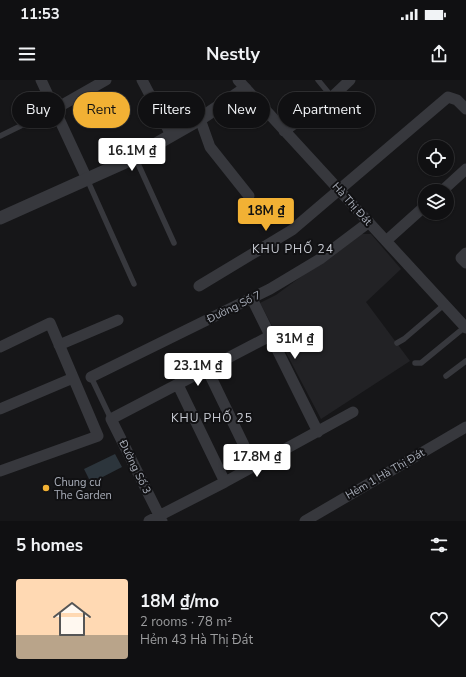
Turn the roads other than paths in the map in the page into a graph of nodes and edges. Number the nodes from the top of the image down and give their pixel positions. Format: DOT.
graph roads {
  1 [pos="41,80"];
  2 [pos="106,80"];
  3 [pos="142,80"];
  4 [pos="318,80"];
  5 [pos="350,80"];
  6 [pos="241,85"];
  7 [pos="47,92"];
  8 [pos="328,92"];
  9 [pos="337,92"];
  10 [pos="65,103"];
  11 [pos="466,108"];
  12 [pos="205,115"];
  13 [pos="16,128"];
  14 [pos="64,128"];
  15 [pos="184,128"];
  16 [pos="203,128"];
  17 [pos="288,128"];
  18 [pos="284,131"];
  19 [pos="171,135"];
  20 [pos="0,136"];
  21 [pos="134,156"];
  22 [pos="466,169"];
  23 [pos="87,179"];
  24 [pos="450,184"];
  25 [pos="339,189"];
  26 [pos="249,196"];
  27 [pos="418,212"];
  28 [pos="0,218"];
  29 [pos="369,222"];
  30 [pos="386,241"];
  31 [pos="174,243"];
  32 [pos="466,253"];
  33 [pos="466,263"];
  34 [pos="134,284"];
  35 [pos="199,286"];
  36 [pos="252,299"];
  37 [pos="445,304"];
  38 [pos="118,320"];
  39 [pos="466,327"];
  40 [pos="270,336"];
  41 [pos="397,343"];
  42 [pos="59,345"];
  43 [pos="0,347"];
  44 [pos="466,361"];
  45 [pos="415,363"];
  46 [pos="207,369"];
  47 [pos="446,376"];
  48 [pos="91,377"];
  49 [pos="73,378"];
  50 [pos="178,385"];
  51 [pos="0,409"];
  52 [pos="353,412"];
  53 [pos="111,419"];
  54 [pos="466,427"];
  55 [pos="318,432"];
  56 [pos="254,466"];
  57 [pos="0,471"];
  58 [pos="225,482"];
  59 [pos="157,519"];
  60 [pos="304,521"];
  1 -- 7 [label="street"];
  2 -- 10 [label="street"];
  3 -- 19 [label="street"];
  4 -- 8 [label="lane"];
  5 -- 9 [label="street"];
  6 -- 12 [label="street"];
  6 -- 18 [label="street, Hà Thị Đát"];
  11 -- 25 [label="street"];
  13 -- 20 [label="lane"];
  14 -- 23 [label="street"];
  15 -- 19 [label="street"];
  16 -- 26 [label="street"];
  17 -- 18 [label="street"];
  18 -- 25 [label="street, Hà Thị Đát"];
  19 -- 21 [label="street"];
  21 -- 23 [label="street"];
  21 -- 31 [label="lane"];
  22 -- 24 [label="street"];
  23 -- 28 [label="street"];
  23 -- 34 [label="lane"];
  25 -- 29 [label="street, Hà Thị Đát"];
  25 -- 35 [label="street"];
  27 -- 30 [label="street"];
  29 -- 30 [label="street, Hà Thị Đát"];
  29 -- 36 [label="street, Đường Số 7"];
  30 -- 37 [label="street, Hà Thị Đát"];
  32 -- 33 [label="street"];
  36 -- 40 [label="street"];
  36 -- 48 [label="street, Đường Số 7"];
  37 -- 39 [label="street, Hà Thị Đát"];
  37 -- 41 [label="lane"];
  38 -- 42 [label="street"];
  39 -- 45 [label="lane"];
  40 -- 46 [label="street"];
  40 -- 55 [label="street"];
  42 -- 43 [label="street"];
  42 -- 49 [label="street"];
  44 -- 47 [label="lane"];
  46 -- 50 [label="street"];
  46 -- 56 [label="street"];
  48 -- 53 [label="lane"];
  49 -- 51 [label="street"];
  49 -- 57 [label="street"];
  50 -- 53 [label="street"];
  50 -- 58 [label="street"];
  52 -- 55 [label="street"];
  53 -- 59 [label="street, Đường Số 3"];
  54 -- 60 [label="street, Hẻm 1 Hà Thị Đát"];
  55 -- 56 [label="street"];
  56 -- 58 [label="street"];
  58 -- 59 [label="street"];
}
